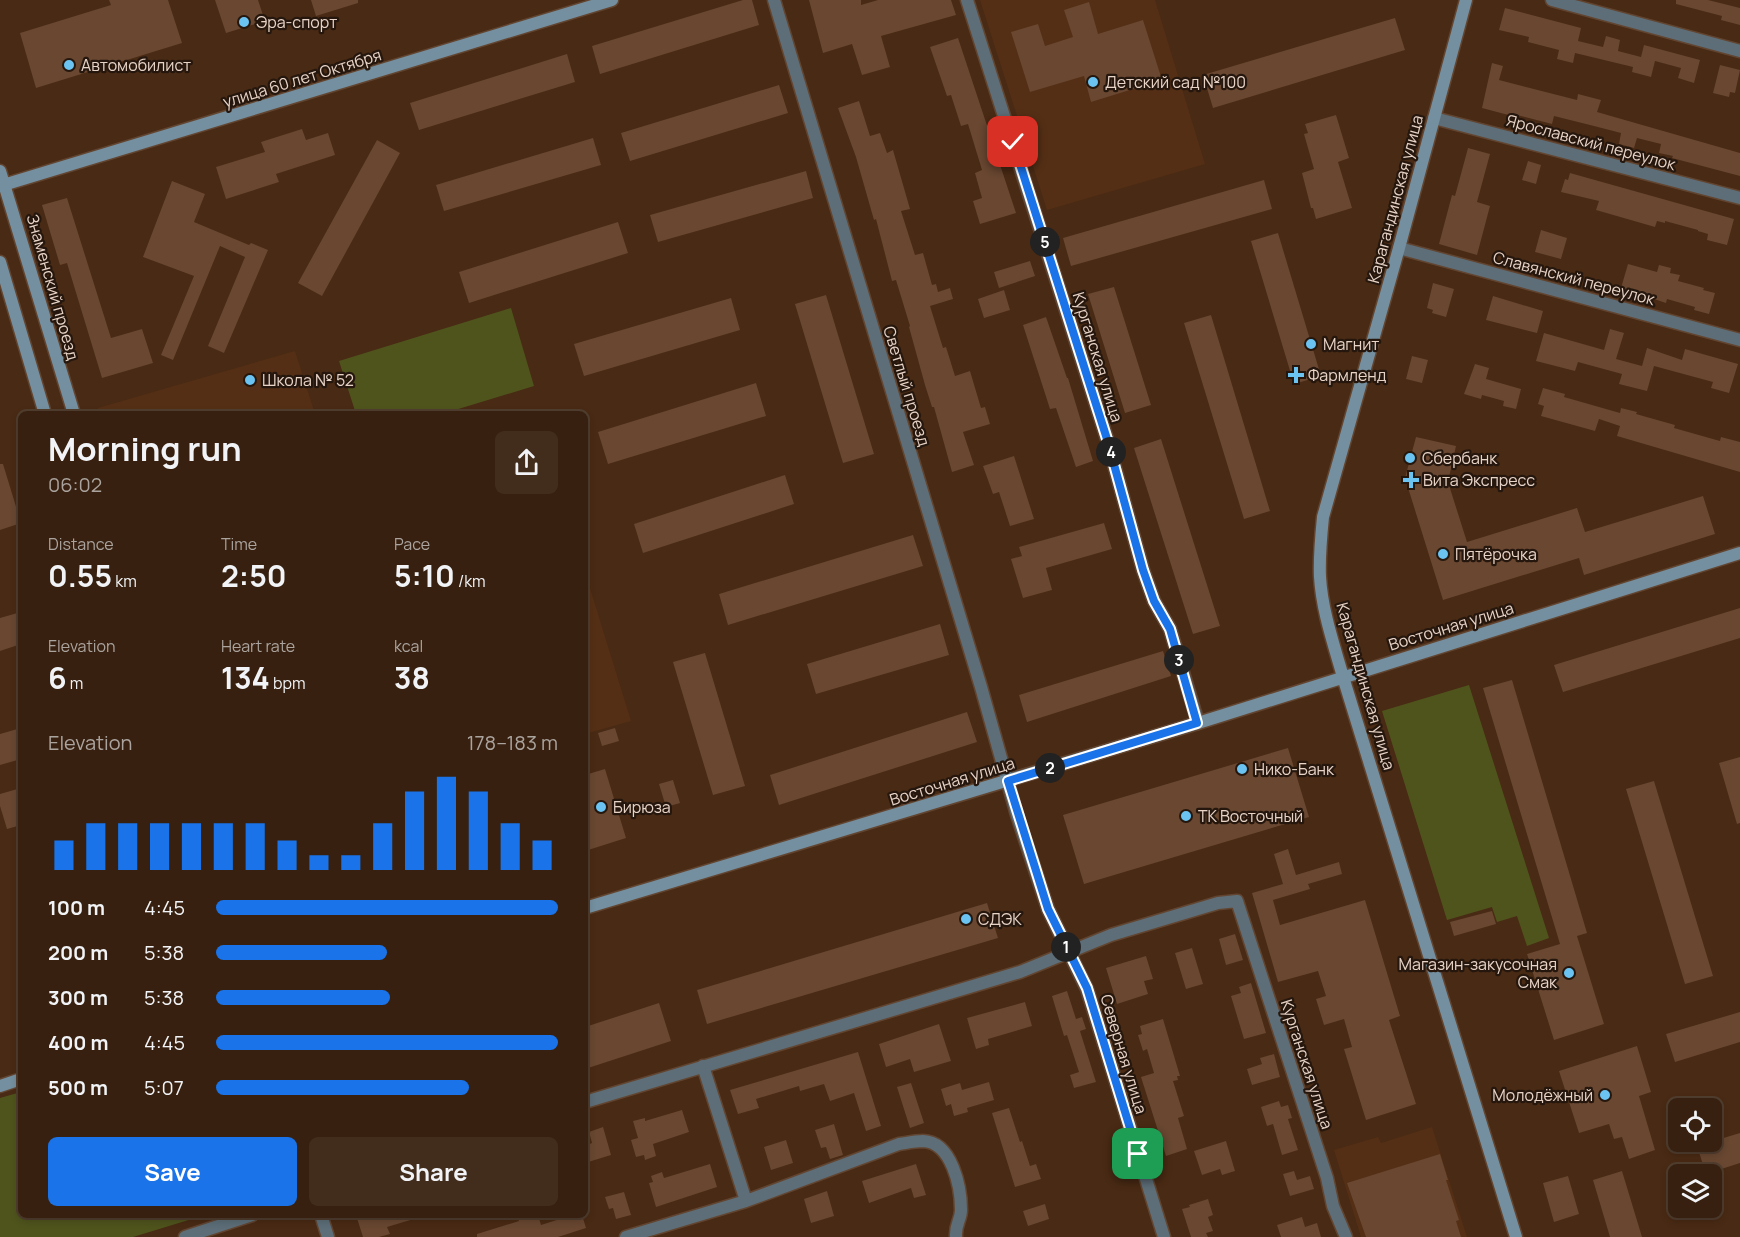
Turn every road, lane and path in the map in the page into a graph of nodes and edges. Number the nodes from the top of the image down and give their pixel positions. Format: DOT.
graph roads {
  1 [pos="612,0"];
  2 [pos="774,0"];
  3 [pos="967,0"];
  4 [pos="1466,0"];
  5 [pos="1552,0"];
  6 [pos="1740,51"];
  7 [pos="1434,118"];
  8 [pos="0,171"];
  9 [pos="3,185"];
  10 [pos="1740,198"];
  11 [pos="1399,248"];
  12 [pos="0,262"];
  13 [pos="1740,340"];
  14 [pos="44,411"];
  15 [pos="73,411"];
  16 [pos="1740,553"];
  17 [pos="1343,677"];
  18 [pos="1197,723"];
  19 [pos="1008,781"];
  20 [pos="588,908"];
  21 [pos="1069,951"];
  22 [pos="703,1066"];
  23 [pos="18,1080"];
  24 [pos="0,1086"];
  25 [pos="588,1101"];
  26 [pos="746,1201"];
  27 [pos="243,1218"];
  28 [pos="322,1218"];
  29 [pos="185,1237"];
  30 [pos="328,1237"];
  31 [pos="626,1237"];
  32 [pos="956,1237"];
  33 [pos="1164,1237"];
  34 [pos="1346,1237"];
  35 [pos="1516,1237"];
  1 -- 9 [label="main road, улица 60 лет Октября"];
  2 -- 19 [label="street, Светлый проезд"];
  3 -- 18 [label="street, Курганская улица"];
  4 -- 7 [label="main road, Карагандинская улица"];
  5 -- 6 [label="street"];
  7 -- 10 [label="street, Ярославский переулок"];
  7 -- 11 [label="main road, Карагандинская улица"];
  8 -- 9 [label="main road, Знаменский проезд"];
  9 -- 15 [label="main road, Знаменский проезд"];
  11 -- 13 [label="street, Славянский переулок"];
  11 -- 17 [label="main road, Карагандинская улица"];
  12 -- 14 [label="main road"];
  16 -- 17 [label="main road, Восточная улица"];
  17 -- 18 [label="main road, Восточная улица"];
  17 -- 35 [label="main road, Карагандинская улица"];
  18 -- 19 [label="main road, Восточная улица"];
  19 -- 20 [label="main road, Восточная улица"];
  19 -- 21 [label="street, Светлый проезд"];
  21 -- 22 [label="street"];
  21 -- 33 [label="street, Северная улица"];
  21 -- 34 [label="street, Курганская улица"];
  22 -- 25 [label="street"];
  22 -- 26 [label="street"];
  23 -- 24 [label="main road"];
  26 -- 31 [label="street"];
  26 -- 32 [label="street"];
  27 -- 29 [label="street"];
  28 -- 30 [label="street"];
}
